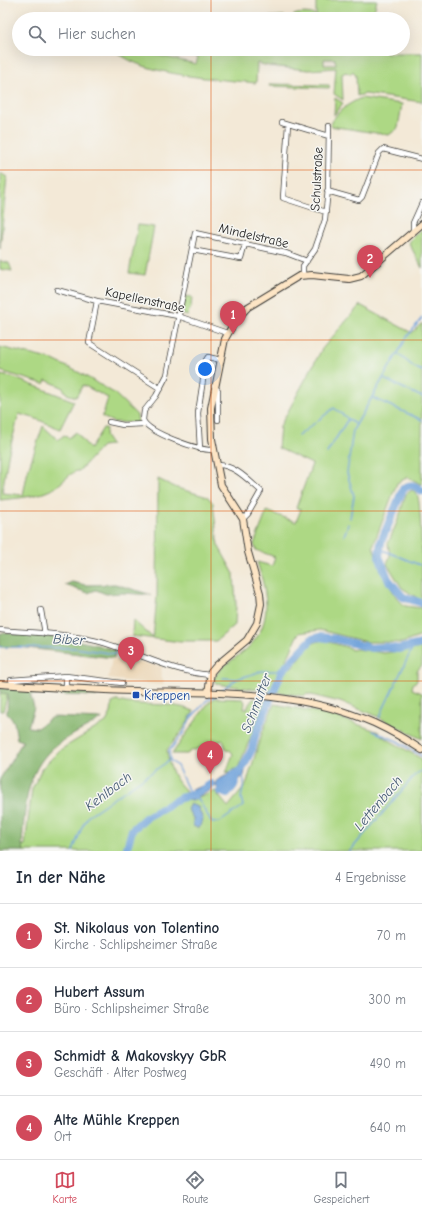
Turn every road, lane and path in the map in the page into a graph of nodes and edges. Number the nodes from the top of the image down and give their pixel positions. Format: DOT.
graph roads {
  1 [pos="282,122"];
  2 [pos="288,124"];
  3 [pos="329,126"];
  4 [pos="329,136"];
  5 [pos="422,159"];
  6 [pos="328,191"];
  7 [pos="422,204"];
  8 [pos="326,212"];
  9 [pos="422,224"];
  10 [pos="413,232"];
  11 [pos="245,244"];
  12 [pos="192,250"];
  13 [pos="307,261"];
  14 [pos="303,275"];
  15 [pos="57,290"];
  16 [pos="97,301"];
  17 [pos="178,316"];
  18 [pos="227,333"];
  19 [pos="221,360"];
  20 [pos="214,386"];
  21 [pos="160,389"];
  22 [pos="218,420"];
  23 [pos="109,422"];
  24 [pos="144,424"];
  25 [pos="200,450"];
  26 [pos="214,450"];
  27 [pos="217,464"];
  28 [pos="242,519"];
  29 [pos="41,610"];
  30 [pos="0,630"];
  31 [pos="45,634"];
  32 [pos="210,675"];
  33 [pos="66,676"];
  34 [pos="11,680"];
  35 [pos="122,683"];
  36 [pos="0,684"];
  37 [pos="66,689"];
  38 [pos="210,693"];
  39 [pos="422,750"];
  1 -- 2 [label="street"];
  2 -- 4 [label="street"];
  2 -- 8 [label="street"];
  3 -- 4 [label="street, Schulstraße"];
  4 -- 6 [label="street, Schulstraße"];
  5 -- 6 [label="street"];
  6 -- 8 [label="street, Schulstraße"];
  7 -- 10 [label="street"];
  8 -- 13 [label="street, Schulstraße"];
  9 -- 10 [label="street"];
  10 -- 14 [label="street"];
  11 -- 12 [label="street"];
  11 -- 12 [label="street, Mindelstraße"];
  11 -- 13 [label="street, Mindelstraße"];
  12 -- 17 [label="street"];
  13 -- 14 [label="street, Schulstraße"];
  14 -- 18 [label="street"];
  15 -- 16 [label="street, Kapellenstraße"];
  16 -- 17 [label="street, Kapellenstraße"];
  16 -- 21 [label="street"];
  17 -- 18 [label="street, Kapellenstraße"];
  17 -- 21 [label="street"];
  18 -- 19 [label="street"];
  19 -- 20 [label="street"];
  19 -- 25 [label="street"];
  20 -- 22 [label="street"];
  20 -- 26 [label="street"];
  21 -- 24 [label="street"];
  23 -- 24 [label="street"];
  24 -- 25 [label="street"];
  25 -- 26 [label="street"];
  26 -- 27 [label="street"];
  27 -- 28 [label="street"];
  27 -- 28 [label="street"];
  28 -- 32 [label="street"];
  29 -- 31 [label="street"];
  30 -- 31 [label="street"];
  31 -- 32 [label="street"];
  32 -- 38 [label="street"];
  33 -- 34 [label="street"];
  33 -- 35 [label="street"];
  33 -- 37 [label="street"];
  36 -- 37 [label="street"];
  37 -- 38 [label="street"];
  38 -- 39 [label="street"];
}
